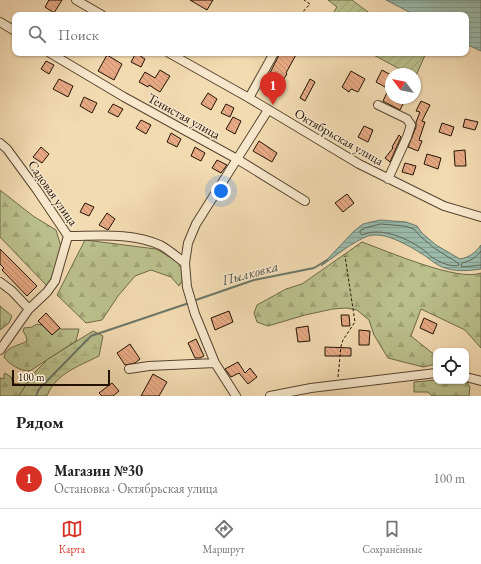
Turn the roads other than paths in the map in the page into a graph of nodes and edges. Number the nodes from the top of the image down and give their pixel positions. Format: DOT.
graph roads {
  1 [pos="76,0"];
  2 [pos="97,12"];
  3 [pos="0,22"];
  4 [pos="12,30"];
  5 [pos="55,56"];
  6 [pos="174,56"];
  7 [pos="272,56"];
  8 [pos="249,98"];
  9 [pos="378,105"];
  10 [pos="268,110"];
  11 [pos="0,143"];
  12 [pos="238,159"];
  13 [pos="388,179"];
  14 [pos="306,202"];
  15 [pos="481,217"];
  16 [pos="68,236"];
  17 [pos="185,263"];
  18 [pos="0,282"];
  19 [pos="29,309"];
  20 [pos="0,350"];
  21 [pos="215,363"];
  22 [pos="129,369"];
  23 [pos="433,373"];
  24 [pos="469,378"];
  25 [pos="481,381"];
  26 [pos="236,396"];
  27 [pos="270,396"];
  1 -- 2 [label="street"];
  3 -- 4 [label="street"];
  5 -- 12 [label="street, Тенистая улица"];
  6 -- 8 [label="street, Октябрьская улица"];
  7 -- 8 [label="street"];
  8 -- 10 [label="street, Октябрьская улица"];
  9 -- 13 [label="street"];
  10 -- 12 [label="street"];
  10 -- 13 [label="street, Октябрьская улица"];
  11 -- 16 [label="street, Садовая улица"];
  12 -- 14 [label="street, Тенистая улица"];
  12 -- 17 [label="street"];
  13 -- 15 [label="street, Октябрьская улица"];
  16 -- 17 [label="street, Садовая улица"];
  16 -- 19 [label="street"];
  17 -- 21 [label="street"];
  18 -- 19 [label="street"];
  19 -- 20 [label="street"];
  21 -- 22 [label="street"];
  21 -- 26 [label="street"];
  23 -- 27 [label="street"];
  24 -- 25 [label="street"];
}
